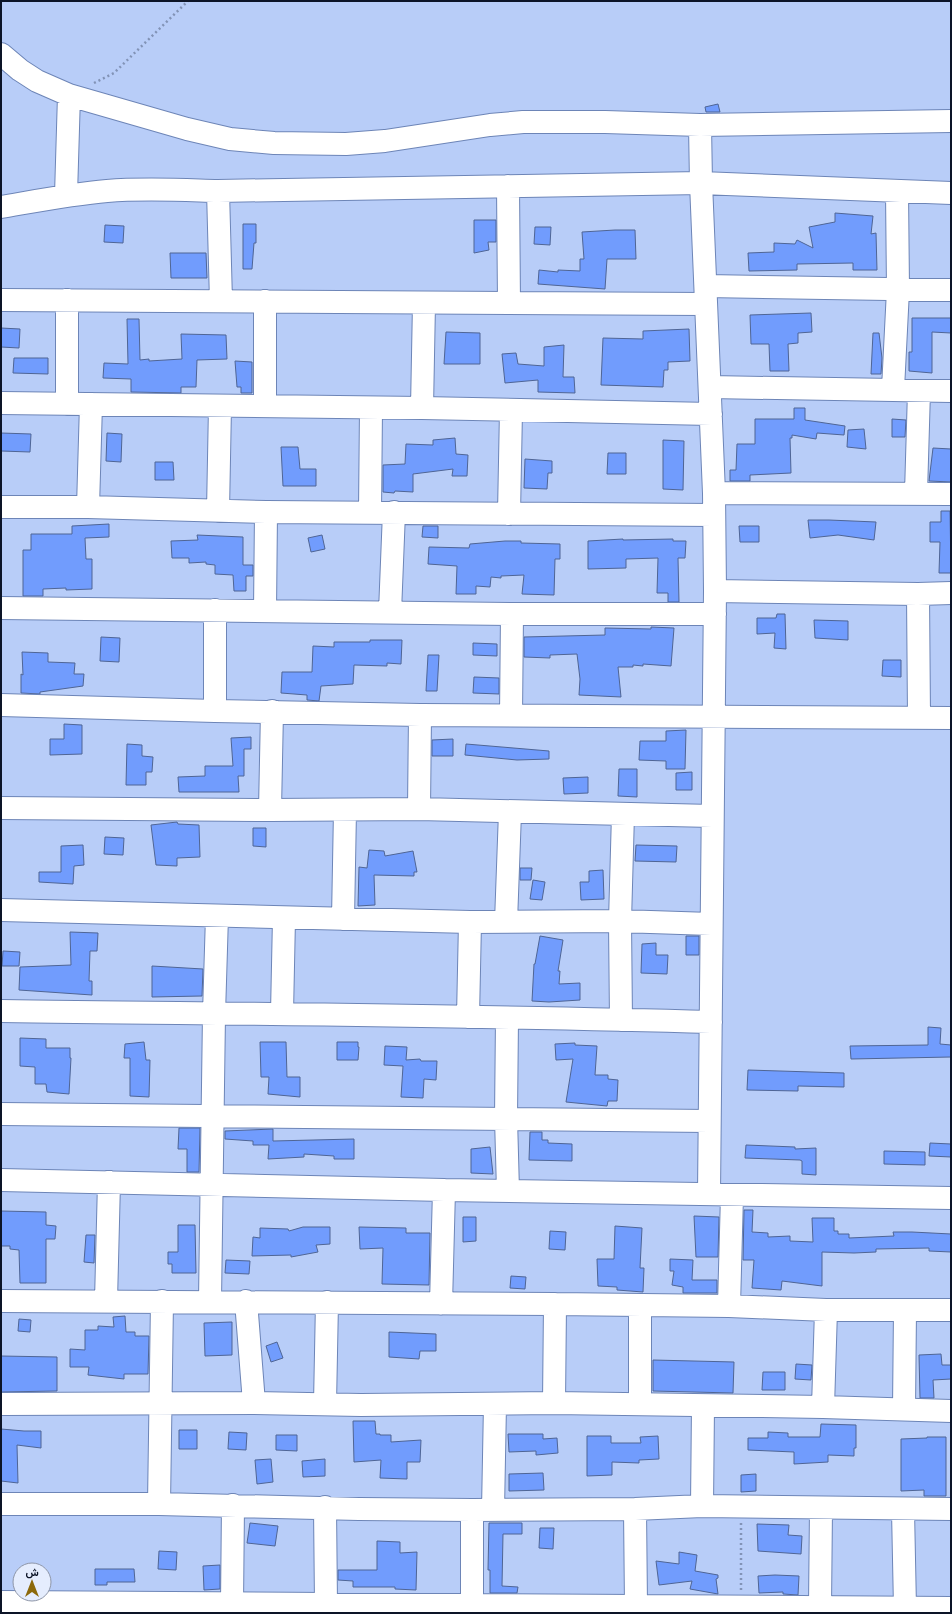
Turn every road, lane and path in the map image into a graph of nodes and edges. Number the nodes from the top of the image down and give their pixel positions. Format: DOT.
graph roads {
  1 [pos="188,1"];
  2 [pos="1,54"];
  3 [pos="69,95"];
  4 [pos="951,121"];
  5 [pos="700,126"];
  6 [pos="701,183"];
  7 [pos="508,186"];
  8 [pos="218,190"];
  9 [pos="897,191"];
  10 [pos="951,193"];
  11 [pos="66,195"];
  12 [pos="1,207"];
  13 [pos="898,290"];
  14 [pos="951,290"];
  15 [pos="706,295"];
  16 [pos="1,300"];
  17 [pos="67,300"];
  18 [pos="221,301"];
  19 [pos="265,301"];
  20 [pos="424,303"];
  21 [pos="509,303"];
  22 [pos="710,387"];
  23 [pos="893,389"];
  24 [pos="919,391"];
  25 [pos="951,391"];
  26 [pos="1,403"];
  27 [pos="67,404"];
  28 [pos="91,404"];
  29 [pos="220,406"];
  30 [pos="265,406"];
  31 [pos="371,408"];
  32 [pos="422,408"];
  33 [pos="511,410"];
  34 [pos="711,414"];
  35 [pos="714,493"];
  36 [pos="916,493"];
  37 [pos="951,494"];
  38 [pos="1,506"];
  39 [pos="88,506"];
  40 [pos="218,511"];
  41 [pos="266,512"];
  42 [pos="370,512"];
  43 [pos="394,512"];
  44 [pos="509,514"];
  45 [pos="714,515"];
  46 [pos="715,591"];
  47 [pos="951,593"];
  48 [pos="918,594"];
  49 [pos="1,608"];
  50 [pos="215,610"];
  51 [pos="265,611"];
  52 [pos="390,612"];
  53 [pos="512,614"];
  54 [pos="715,614"];
  55 [pos="1,705"];
  56 [pos="215,711"];
  57 [pos="272,711"];
  58 [pos="420,714"];
  59 [pos="511,715"];
  60 [pos="714,715"];
  61 [pos="919,717"];
  62 [pos="951,718"];
  63 [pos="1,808"];
  64 [pos="419,809"];
  65 [pos="270,810"];
  66 [pos="345,810"];
  67 [pos="510,812"];
  68 [pos="623,814"];
  69 [pos="712,816"];
  70 [pos="1,910"];
  71 [pos="217,916"];
  72 [pos="284,918"];
  73 [pos="343,919"];
  74 [pos="620,921"];
  75 [pos="470,922"];
  76 [pos="506,922"];
  77 [pos="711,924"];
  78 [pos="1,1011"];
  79 [pos="282,1013"];
  80 [pos="214,1014"];
  81 [pos="468,1017"];
  82 [pos="507,1018"];
  83 [pos="621,1020"];
  84 [pos="711,1022"];
  85 [pos="1,1114"];
  86 [pos="213,1115"];
  87 [pos="506,1118"];
  88 [pos="709,1121"];
  89 [pos="1,1180"];
  90 [pos="109,1182"];
  91 [pos="212,1185"];
  92 [pos="444,1190"];
  93 [pos="508,1191"];
  94 [pos="709,1194"];
  95 [pos="732,1195"];
  96 [pos="951,1198"];
  97 [pos="1,1301"];
  98 [pos="106,1301"];
  99 [pos="162,1301"];
  100 [pos="210,1301"];
  101 [pos="246,1301"];
  102 [pos="327,1302"];
  103 [pos="441,1304"];
  104 [pos="555,1304"];
  105 [pos="640,1306"];
  106 [pos="729,1306"];
  107 [pos="826,1310"];
  108 [pos="905,1310"];
  109 [pos="951,1310"];
  110 [pos="160,1403"];
  111 [pos="254,1403"];
  112 [pos="554,1403"];
  113 [pos="1,1404"];
  114 [pos="325,1404"];
  115 [pos="495,1404"];
  116 [pos="640,1404"];
  117 [pos="703,1406"];
  118 [pos="823,1407"];
  119 [pos="904,1409"];
  120 [pos="951,1411"];
  121 [pos="1,1504"];
  122 [pos="159,1504"];
  123 [pos="233,1505"];
  124 [pos="702,1506"];
  125 [pos="325,1507"];
  126 [pos="741,1507"];
  127 [pos="820,1508"];
  128 [pos="635,1509"];
  129 [pos="951,1509"];
  130 [pos="472,1510"];
  131 [pos="493,1510"];
  132 [pos="903,1510"];
  133 [pos="1,1602"];
  134 [pos="232,1604"];
  135 [pos="326,1604"];
  136 [pos="472,1606"];
  137 [pos="636,1606"];
  138 [pos="820,1608"];
  139 [pos="905,1608"];
  140 [pos="951,1608"];
  141 [pos="158,1609"];
  142 [pos="445,1609"];
  143 [pos="733,1609"];
  1 -- 3 [label="path"];
  2 -- 3 [label="street"];
  3 -- 5 [label="street"];
  3 -- 11 [label="street"];
  4 -- 5 [label="street"];
  5 -- 6 [label="street"];
  6 -- 7 [label="street"];
  6 -- 9 [label="street"];
  6 -- 15 [label="street"];
  7 -- 8 [label="street"];
  7 -- 21 [label="street"];
  8 -- 11 [label="street"];
  8 -- 18 [label="street"];
  9 -- 10 [label="street"];
  9 -- 13 [label="street"];
  11 -- 12 [label="street"];
  13 -- 14 [label="street"];
  13 -- 15 [label="street"];
  13 -- 23 [label="street"];
  15 -- 21 [label="street"];
  15 -- 22 [label="street"];
  16 -- 17 [label="street"];
  17 -- 18 [label="street"];
  17 -- 27 [label="street"];
  18 -- 19 [label="street"];
  19 -- 20 [label="street"];
  19 -- 30 [label="street"];
  20 -- 21 [label="street"];
  20 -- 32 [label="street"];
  22 -- 23 [label="street"];
  22 -- 34 [label="street"];
  23 -- 24 [label="street"];
  24 -- 25 [label="street"];
  24 -- 36 [label="street"];
  26 -- 27 [label="street"];
  27 -- 28 [label="street"];
  28 -- 29 [label="street"];
  28 -- 39 [label="street"];
  29 -- 30 [label="street"];
  29 -- 40 [label="street"];
  30 -- 31 [label="street"];
  31 -- 32 [label="street"];
  31 -- 42 [label="street"];
  32 -- 33 [label="street"];
  33 -- 34 [label="street"];
  33 -- 44 [label="street"];
  34 -- 35 [label="street"];
  35 -- 36 [label="street"];
  35 -- 45 [label="street"];
  36 -- 37 [label="street"];
  38 -- 39 [label="street"];
  39 -- 40 [label="street"];
  40 -- 41 [label="street"];
  41 -- 42 [label="street"];
  41 -- 51 [label="street"];
  42 -- 43 [label="street"];
  43 -- 44 [label="street"];
  43 -- 52 [label="street"];
  44 -- 45 [label="street"];
  45 -- 46 [label="street"];
  46 -- 48 [label="street"];
  46 -- 54 [label="street"];
  47 -- 48 [label="street"];
  48 -- 61 [label="street"];
  49 -- 50 [label="street"];
  50 -- 51 [label="street"];
  50 -- 56 [label="street"];
  51 -- 52 [label="street"];
  52 -- 53 [label="street"];
  53 -- 54 [label="street"];
  53 -- 59 [label="street"];
  54 -- 60 [label="street"];
  55 -- 56 [label="street"];
  56 -- 57 [label="street"];
  57 -- 58 [label="street"];
  57 -- 65 [label="street"];
  58 -- 59 [label="street"];
  58 -- 64 [label="street"];
  59 -- 60 [label="street"];
  60 -- 61 [label="street"];
  60 -- 69 [label="street"];
  61 -- 62 [label="street"];
  63 -- 65 [label="street"];
  64 -- 66 [label="street"];
  64 -- 67 [label="street"];
  65 -- 66 [label="street"];
  66 -- 73 [label="street"];
  67 -- 68 [label="street"];
  67 -- 76 [label="street"];
  68 -- 69 [label="street"];
  68 -- 74 [label="street"];
  69 -- 77 [label="street"];
  70 -- 71 [label="street"];
  71 -- 72 [label="street"];
  71 -- 80 [label="street"];
  72 -- 73 [label="street"];
  72 -- 79 [label="street"];
  73 -- 75 [label="street"];
  74 -- 76 [label="street"];
  74 -- 77 [label="street"];
  74 -- 83 [label="street"];
  75 -- 76 [label="street"];
  75 -- 81 [label="street"];
  77 -- 84 [label="street"];
  78 -- 80 [label="street"];
  79 -- 80 [label="street"];
  79 -- 81 [label="street"];
  80 -- 86 [label="street"];
  81 -- 82 [label="street"];
  82 -- 83 [label="street"];
  82 -- 87 [label="street"];
  83 -- 84 [label="street"];
  84 -- 88 [label="street"];
  85 -- 86 [label="street"];
  86 -- 87 [label="street"];
  86 -- 91 [label="street"];
  87 -- 88 [label="street"];
  87 -- 93 [label="street"];
  88 -- 94 [label="street"];
  89 -- 90 [label="street"];
  90 -- 91 [label="street"];
  90 -- 98 [label="street"];
  91 -- 92 [label="street"];
  91 -- 100 [label="street"];
  92 -- 93 [label="street"];
  92 -- 103 [label="street"];
  93 -- 94 [label="street"];
  94 -- 95 [label="street"];
  95 -- 96 [label="street"];
  95 -- 106 [label="street"];
  97 -- 98 [label="street"];
  98 -- 99 [label="street"];
  99 -- 100 [label="street"];
  99 -- 110 [label="street"];
  100 -- 101 [label="street"];
  101 -- 102 [label="street"];
  101 -- 111 [label="street"];
  102 -- 103 [label="street"];
  102 -- 114 [label="street"];
  103 -- 104 [label="street"];
  104 -- 105 [label="street"];
  104 -- 112 [label="street"];
  105 -- 106 [label="street"];
  105 -- 116 [label="street"];
  106 -- 107 [label="street"];
  107 -- 108 [label="street"];
  107 -- 118 [label="street"];
  108 -- 109 [label="street"];
  108 -- 119 [label="street"];
  110 -- 111 [label="street"];
  110 -- 113 [label="street"];
  110 -- 122 [label="street"];
  111 -- 114 [label="street"];
  112 -- 115 [label="street"];
  112 -- 116 [label="street"];
  114 -- 115 [label="street"];
  115 -- 131 [label="street"];
  116 -- 117 [label="street"];
  117 -- 118 [label="street"];
  117 -- 124 [label="street"];
  118 -- 119 [label="street"];
  119 -- 120 [label="street"];
  121 -- 122 [label="street"];
  122 -- 123 [label="street"];
  123 -- 125 [label="street"];
  123 -- 134 [label="street"];
  124 -- 126 [label="street"];
  124 -- 128 [label="street"];
  125 -- 130 [label="street"];
  125 -- 135 [label="street"];
  126 -- 127 [label="street"];
  126 -- 143 [label="path"];
  127 -- 132 [label="street"];
  127 -- 138 [label="street"];
  128 -- 131 [label="street"];
  128 -- 137 [label="street"];
  129 -- 132 [label="street"];
  130 -- 131 [label="street"];
  130 -- 136 [label="street"];
  132 -- 139 [label="street"];
  133 -- 141 [label="street"];
  134 -- 135 [label="street"];
  134 -- 141 [label="street"];
  135 -- 142 [label="street"];
  136 -- 137 [label="street"];
  136 -- 142 [label="street"];
  137 -- 143 [label="street"];
  138 -- 139 [label="street"];
  138 -- 143 [label="street"];
  139 -- 140 [label="street"];
}
